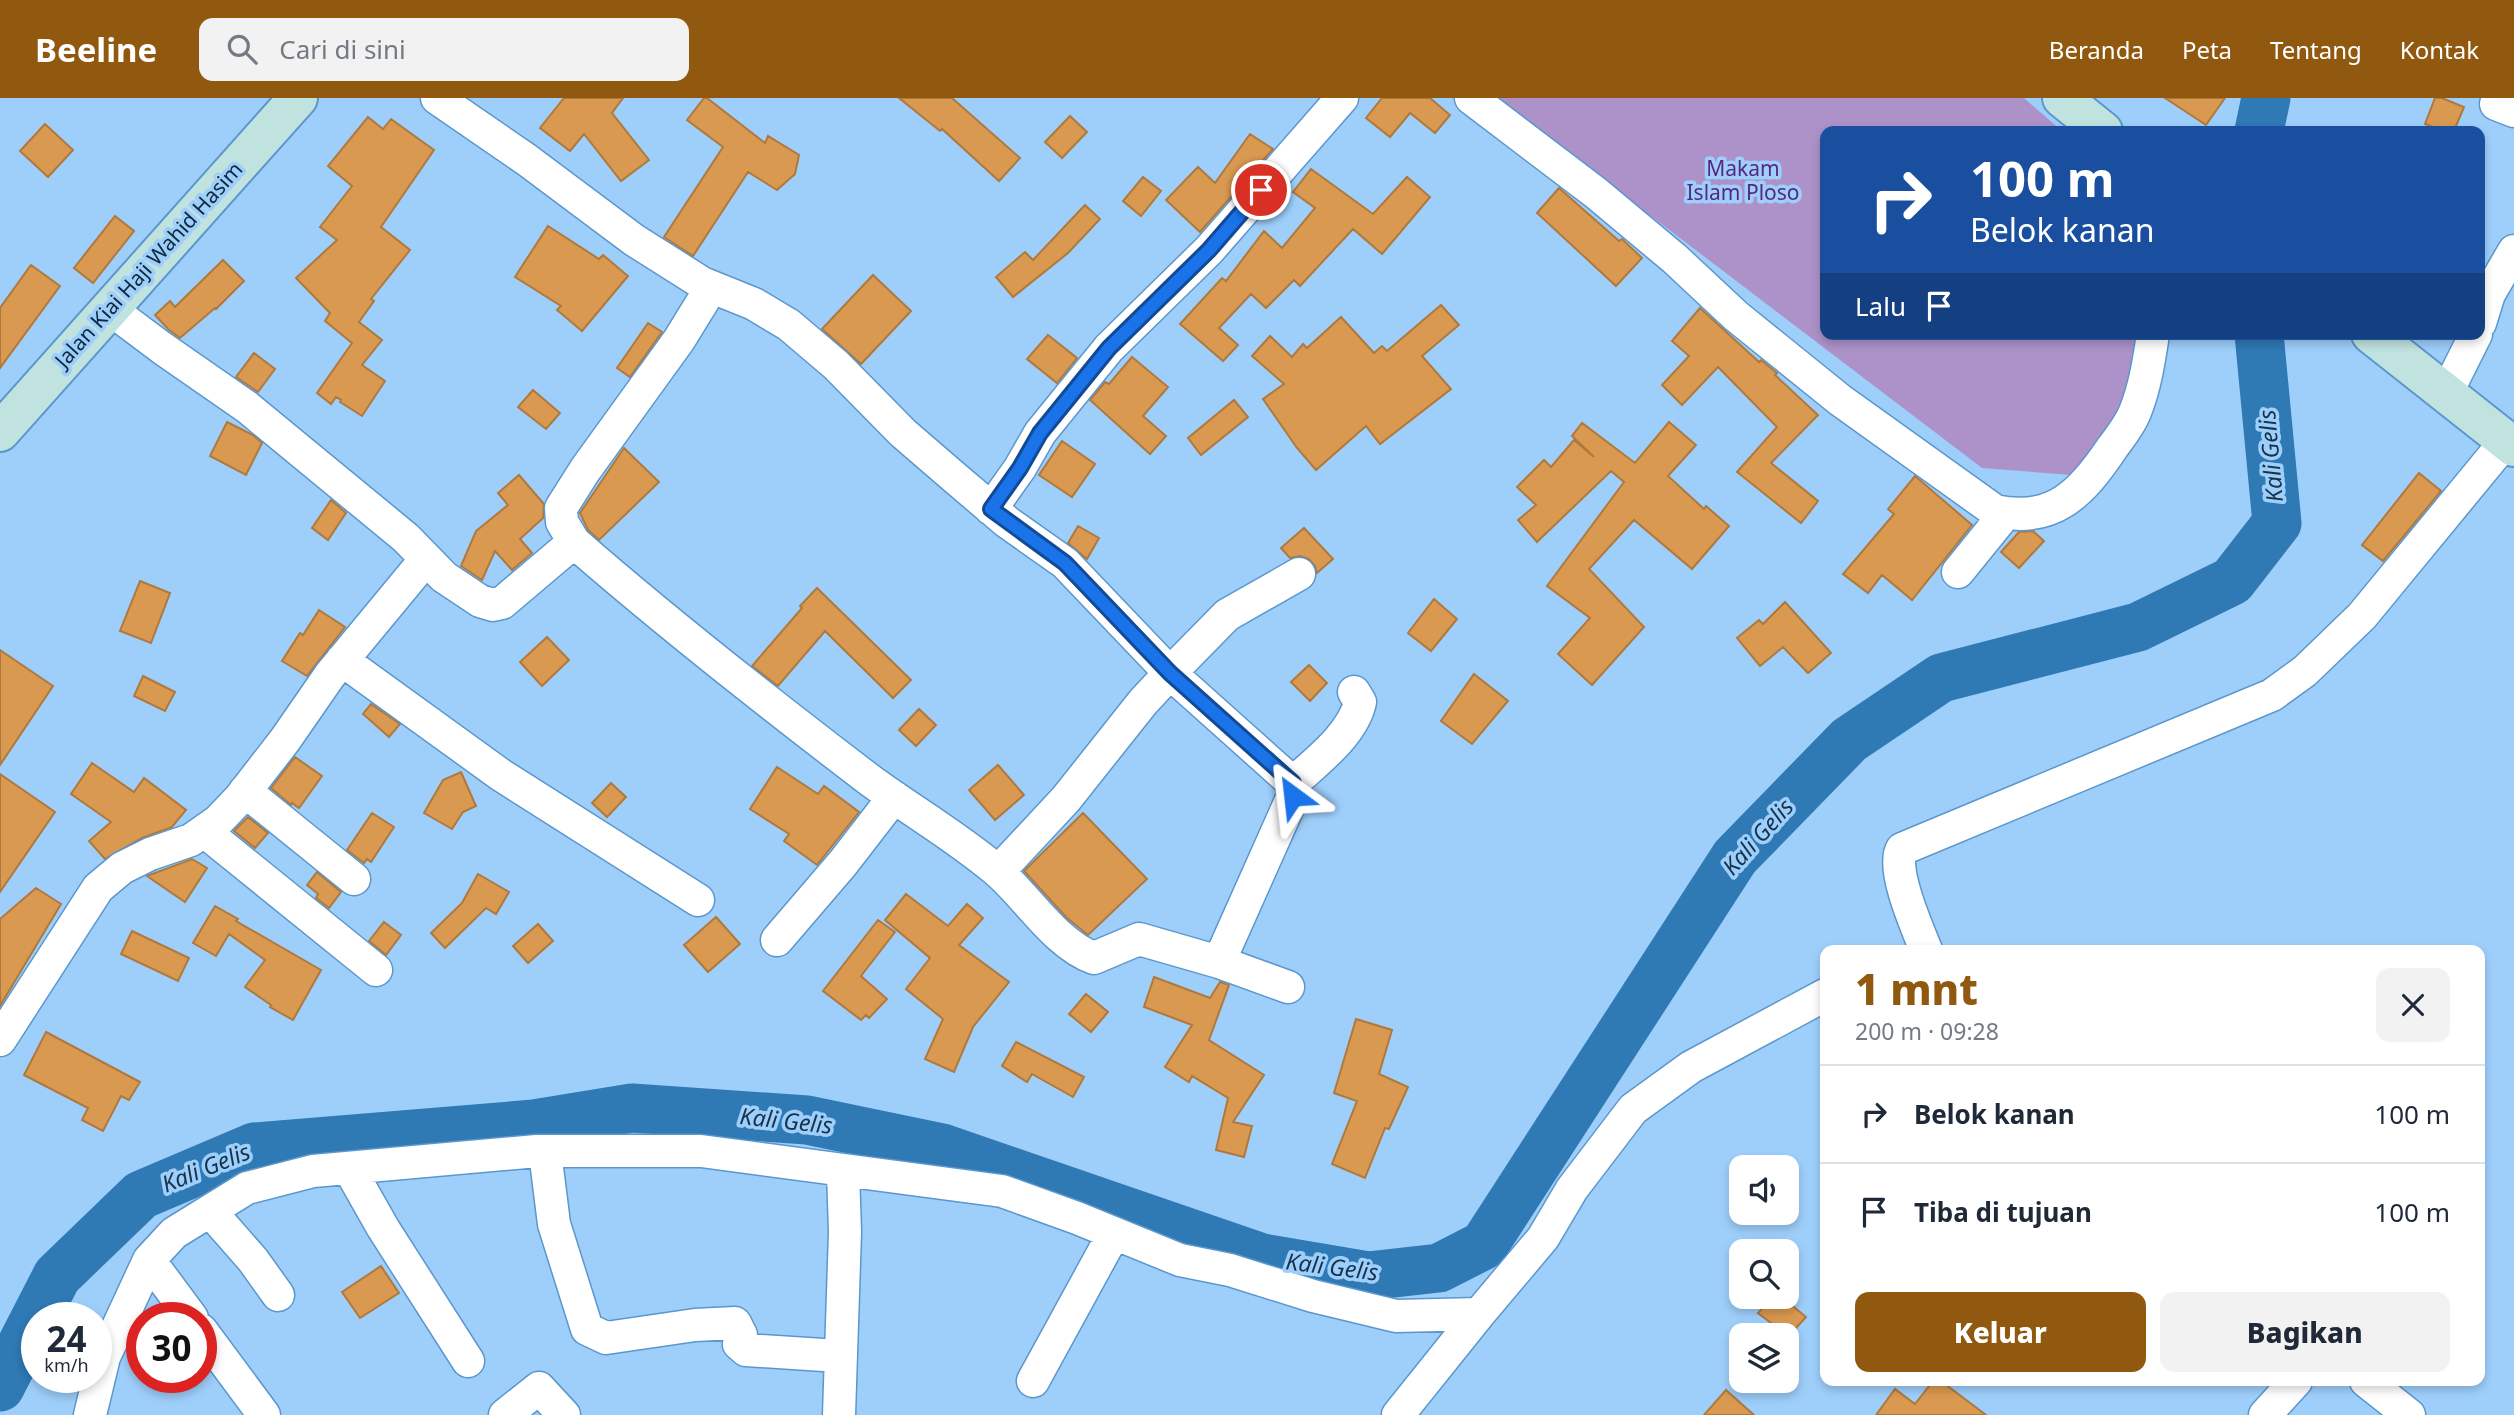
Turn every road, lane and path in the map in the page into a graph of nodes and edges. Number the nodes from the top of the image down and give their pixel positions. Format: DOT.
graph roads {
  1 [pos="298,98"];
  2 [pos="437,98"];
  3 [pos="1342,98"];
  4 [pos="1471,98"];
  5 [pos="2062,98"];
  6 [pos="2098,126"];
  7 [pos="2514,251"];
  8 [pos="711,288"];
  9 [pos="2485,308"];
  10 [pos="110,309"];
  11 [pos="2152,340"];
  12 [pos="2378,340"];
  13 [pos="2473,340"];
  14 [pos="2446,394"];
  15 [pos="0,432"];
  16 [pos="2510,444"];
  17 [pos="991,509"];
  18 [pos="2005,514"];
  19 [pos="574,542"];
  20 [pos="426,559"];
  21 [pos="1958,572"];
  22 [pos="1299,574"];
  23 [pos="342,660"];
  24 [pos="1170,673"];
  25 [pos="1354,692"];
  26 [pos="1293,783"];
  27 [pos="245,791"];
  28 [pos="894,797"];
  29 [pos="204,831"];
  30 [pos="998,872"];
  31 [pos="354,879"];
  32 [pos="698,900"];
  33 [pos="777,940"];
  34 [pos="1924,945"];
  35 [pos="1219,962"];
  36 [pos="376,970"];
  37 [pos="1288,987"];
  38 [pos="1820,998"];
  39 [pos="0,1040"];
  40 [pos="545,1152"];
  41 [pos="349,1168"];
  42 [pos="843,1171"];
  43 [pos="210,1211"];
  44 [pos="1114,1233"];
  45 [pos="149,1259"];
  46 [pos="278,1295"];
  47 [pos="180,1302"];
  48 [pos="1479,1314"];
  49 [pos="217,1352"];
  50 [pos="839,1356"];
  51 [pos="468,1361"];
  52 [pos="1033,1381"];
  53 [pos="2291,1386"];
  54 [pos="2372,1386"];
  55 [pos="90,1415"];
  56 [pos="264,1415"];
  57 [pos="505,1415"];
  58 [pos="564,1415"];
  59 [pos="839,1415"];
  60 [pos="1398,1415"];
  61 [pos="2265,1415"];
  62 [pos="2409,1415"];
  1 -- 10 [label="street, Jalan Kiai Haji Wahid Hasim"];
  2 -- 8 [label="street"];
  3 -- 17 [label="street"];
  4 -- 18 [label="street"];
  5 -- 6 [label="street"];
  7 -- 9 [label="street"];
  8 -- 17 [label="street"];
  8 -- 19 [label="street"];
  10 -- 15 [label="street, Jalan Kiai Haji Wahid Hasim"];
  10 -- 20 [label="street"];
  11 -- 18 [label="street"];
  12 -- 14 [label="street"];
  13 -- 14 [label="street"];
  14 -- 16 [label="street"];
  16 -- 34 [label="street"];
  17 -- 24 [label="street"];
  18 -- 21 [label="street"];
  19 -- 20 [label="street"];
  19 -- 28 [label="street"];
  20 -- 23 [label="street"];
  22 -- 24 [label="street"];
  23 -- 27 [label="street"];
  23 -- 32 [label="street"];
  24 -- 26 [label="street"];
  24 -- 30 [label="street"];
  25 -- 26 [label="street"];
  26 -- 35 [label="street"];
  27 -- 29 [label="street"];
  27 -- 31 [label="street"];
  28 -- 30 [label="street"];
  28 -- 33 [label="street"];
  29 -- 36 [label="street"];
  29 -- 39 [label="street"];
  30 -- 35 [label="street"];
  35 -- 37 [label="street"];
  38 -- 48 [label="street"];
  40 -- 41 [label="street"];
  40 -- 42 [label="street"];
  40 -- 50 [label="street"];
  41 -- 43 [label="street"];
  41 -- 51 [label="street"];
  42 -- 44 [label="street"];
  42 -- 50 [label="street"];
  43 -- 45 [label="street"];
  43 -- 46 [label="street"];
  44 -- 48 [label="street"];
  44 -- 52 [label="street"];
  45 -- 47 [label="street"];
  45 -- 55 [label="street"];
  48 -- 60 [label="street"];
  49 -- 56 [label="street"];
  50 -- 59 [label="street"];
  53 -- 61 [label="street"];
  54 -- 62 [label="street"];
  57 -- 58 [label="street"];
}
